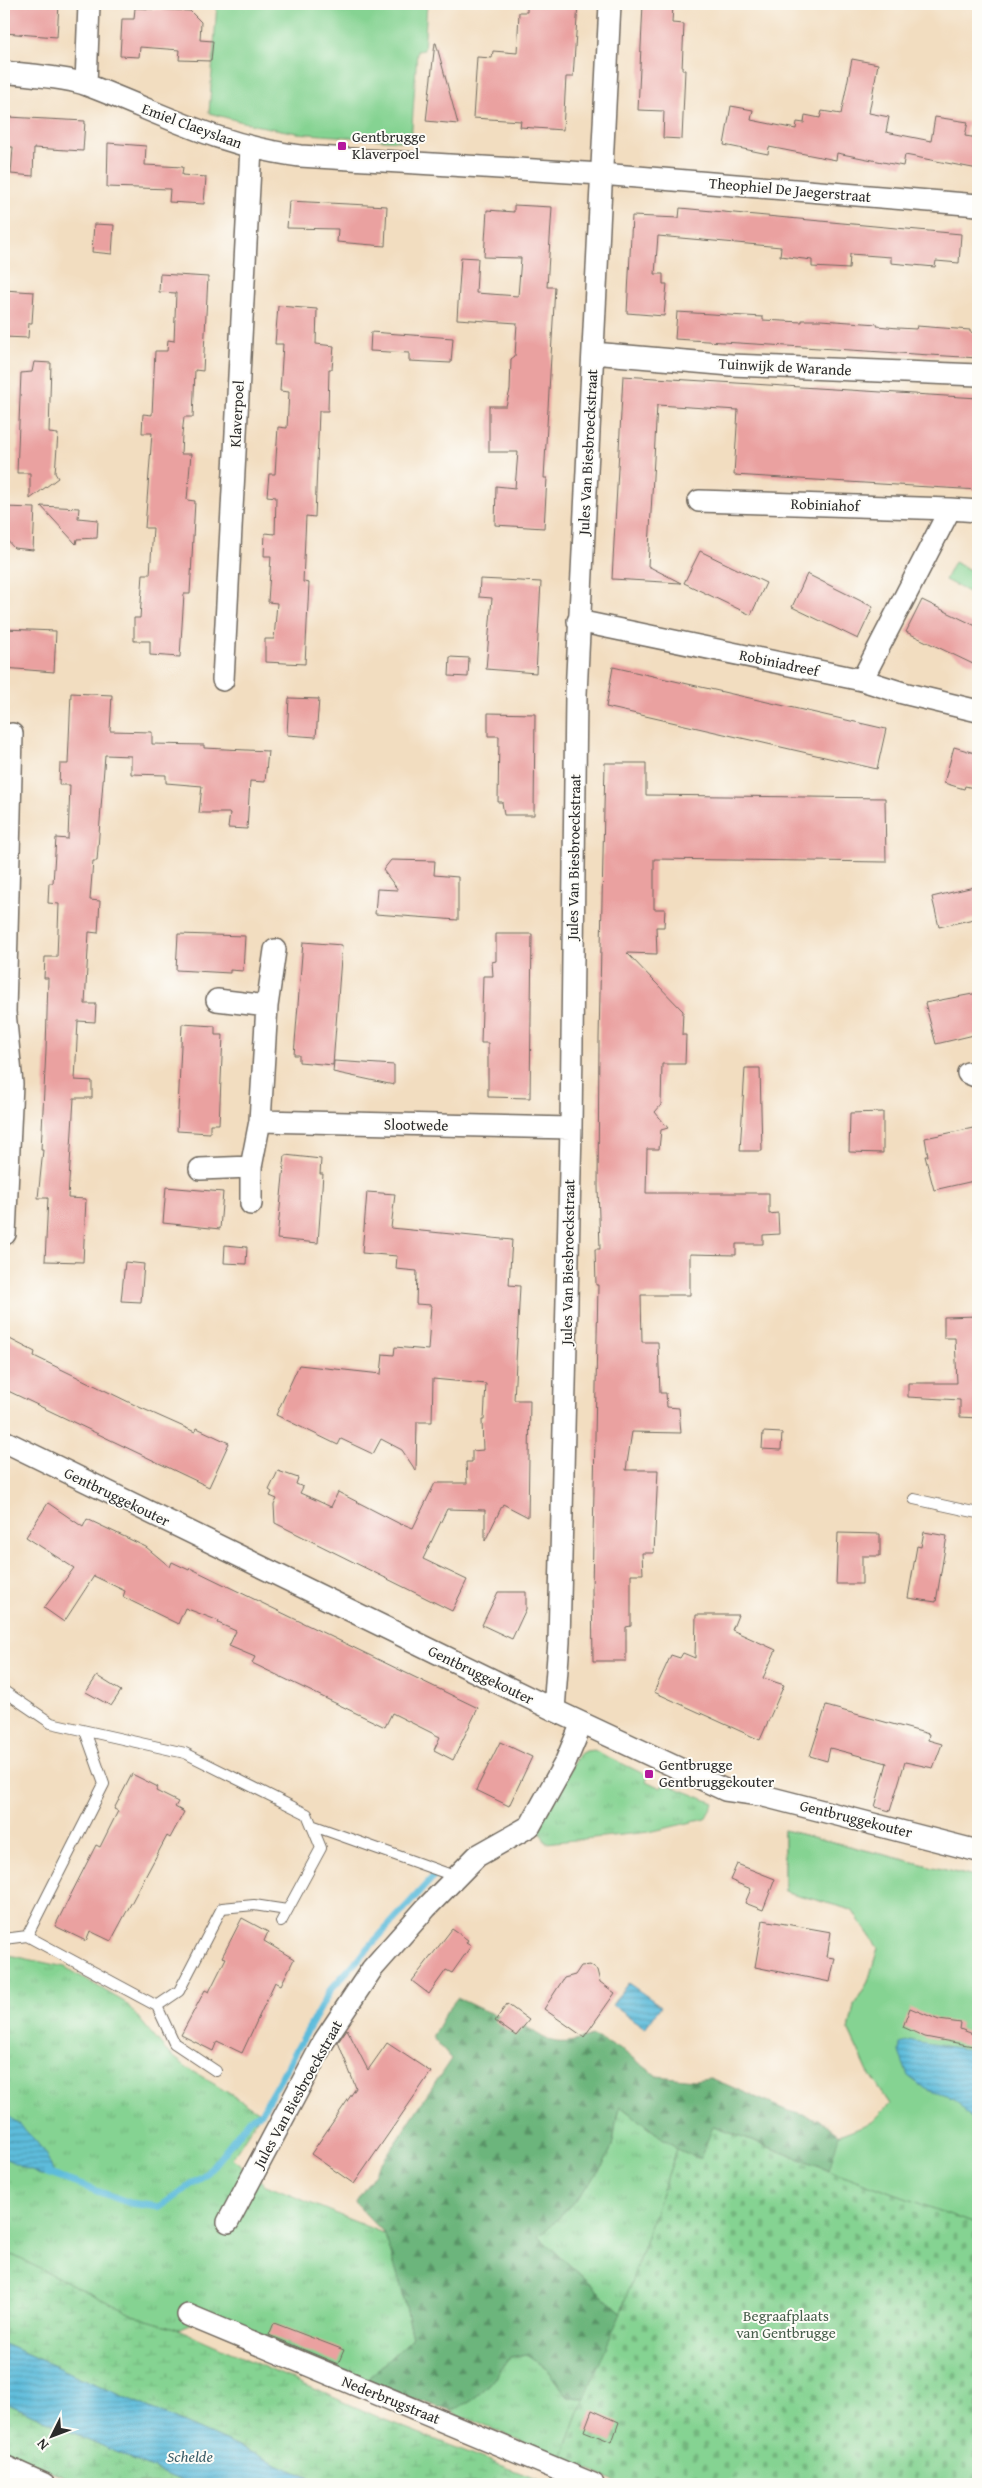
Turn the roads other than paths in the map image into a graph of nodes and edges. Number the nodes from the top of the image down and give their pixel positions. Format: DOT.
graph roads {
  1 [pos="89,4"];
  2 [pos="610,4"];
  3 [pos="4,72"];
  4 [pos="86,84"];
  5 [pos="251,148"];
  6 [pos="601,174"];
  7 [pos="978,205"];
  8 [pos="593,353"];
  9 [pos="978,375"];
  10 [pos="699,501"];
  11 [pos="950,509"];
  12 [pos="978,511"];
  13 [pos="578,621"];
  14 [pos="223,680"];
  15 [pos="862,680"];
  16 [pos="978,711"];
  17 [pos="12,734"];
  18 [pos="275,950"];
  19 [pos="217,1000"];
  20 [pos="267,1006"];
  21 [pos="4,1012"];
  22 [pos="8,1080"];
  23 [pos="260,1121"];
  24 [pos="571,1128"];
  25 [pos="251,1167"];
  26 [pos="200,1168"];
  27 [pos="252,1204"];
  28 [pos="5,1234"];
  29 [pos="4,1441"];
  30 [pos="914,1499"];
  31 [pos="978,1513"];
  32 [pos="4,1691"];
  33 [pos="554,1710"];
  34 [pos="582,1723"];
  35 [pos="85,1731"];
  36 [pos="314,1826"];
  37 [pos="978,1851"];
  38 [pos="457,1877"];
  39 [pos="287,1910"];
  40 [pos="282,1922"];
  41 [pos="27,1936"];
  42 [pos="4,1939"];
  43 [pos="157,2006"];
  44 [pos="216,2071"];
  45 [pos="228,2222"];
  46 [pos="188,2314"];
  47 [pos="8,2474"];
  48 [pos="44,2484"];
  49 [pos="594,2484"];
  1 -- 4 [label="street"];
  2 -- 6 [label="street, Jules Van Biesbroeckstraat"];
  3 -- 4 [label="street, Emiel Claeyslaan"];
  4 -- 5 [label="street, Emiel Claeyslaan"];
  5 -- 6 [label="street, Emiel Claeyslaan"];
  5 -- 14 [label="street, Klaverpoel"];
  6 -- 7 [label="street, Theophiel De Jaegerstraat"];
  6 -- 8 [label="street, Jules Van Biesbroeckstraat"];
  8 -- 9 [label="street, Tuinwijk de Warande"];
  8 -- 13 [label="street, Jules Van Biesbroeckstraat"];
  10 -- 11 [label="street, Robiniahof"];
  11 -- 12 [label="street, Robiniahof"];
  11 -- 15 [label="street"];
  13 -- 15 [label="street, Robiniadreef"];
  13 -- 24 [label="street, Jules Van Biesbroeckstraat"];
  15 -- 16 [label="street, Robiniadreef"];
  17 -- 21 [label="street"];
  18 -- 20 [label="street"];
  19 -- 20 [label="street"];
  20 -- 23 [label="street"];
  21 -- 22 [label="street"];
  22 -- 28 [label="street"];
  23 -- 24 [label="street, Slootwede"];
  23 -- 25 [label="street"];
  24 -- 33 [label="street, Jules Van Biesbroeckstraat"];
  25 -- 26 [label="street"];
  25 -- 27 [label="street"];
  29 -- 33 [label="street, Gentbruggekouter"];
  30 -- 31 [label="lane"];
  32 -- 35 [label="lane"];
  33 -- 34 [label="street, Gentbruggekouter"];
  34 -- 37 [label="street, Gentbruggekouter"];
  34 -- 38 [label="street, Jules Van Biesbroeckstraat"];
  35 -- 36 [label="lane"];
  35 -- 41 [label="lane"];
  36 -- 38 [label="lane"];
  36 -- 39 [label="lane"];
  38 -- 45 [label="street, Jules Van Biesbroeckstraat"];
  39 -- 40 [label="lane"];
  39 -- 43 [label="lane"];
  41 -- 42 [label="lane"];
  41 -- 43 [label="lane"];
  43 -- 44 [label="lane"];
  46 -- 49 [label="street, Nederbrugstraat"];
  47 -- 48 [label="street"];
}
